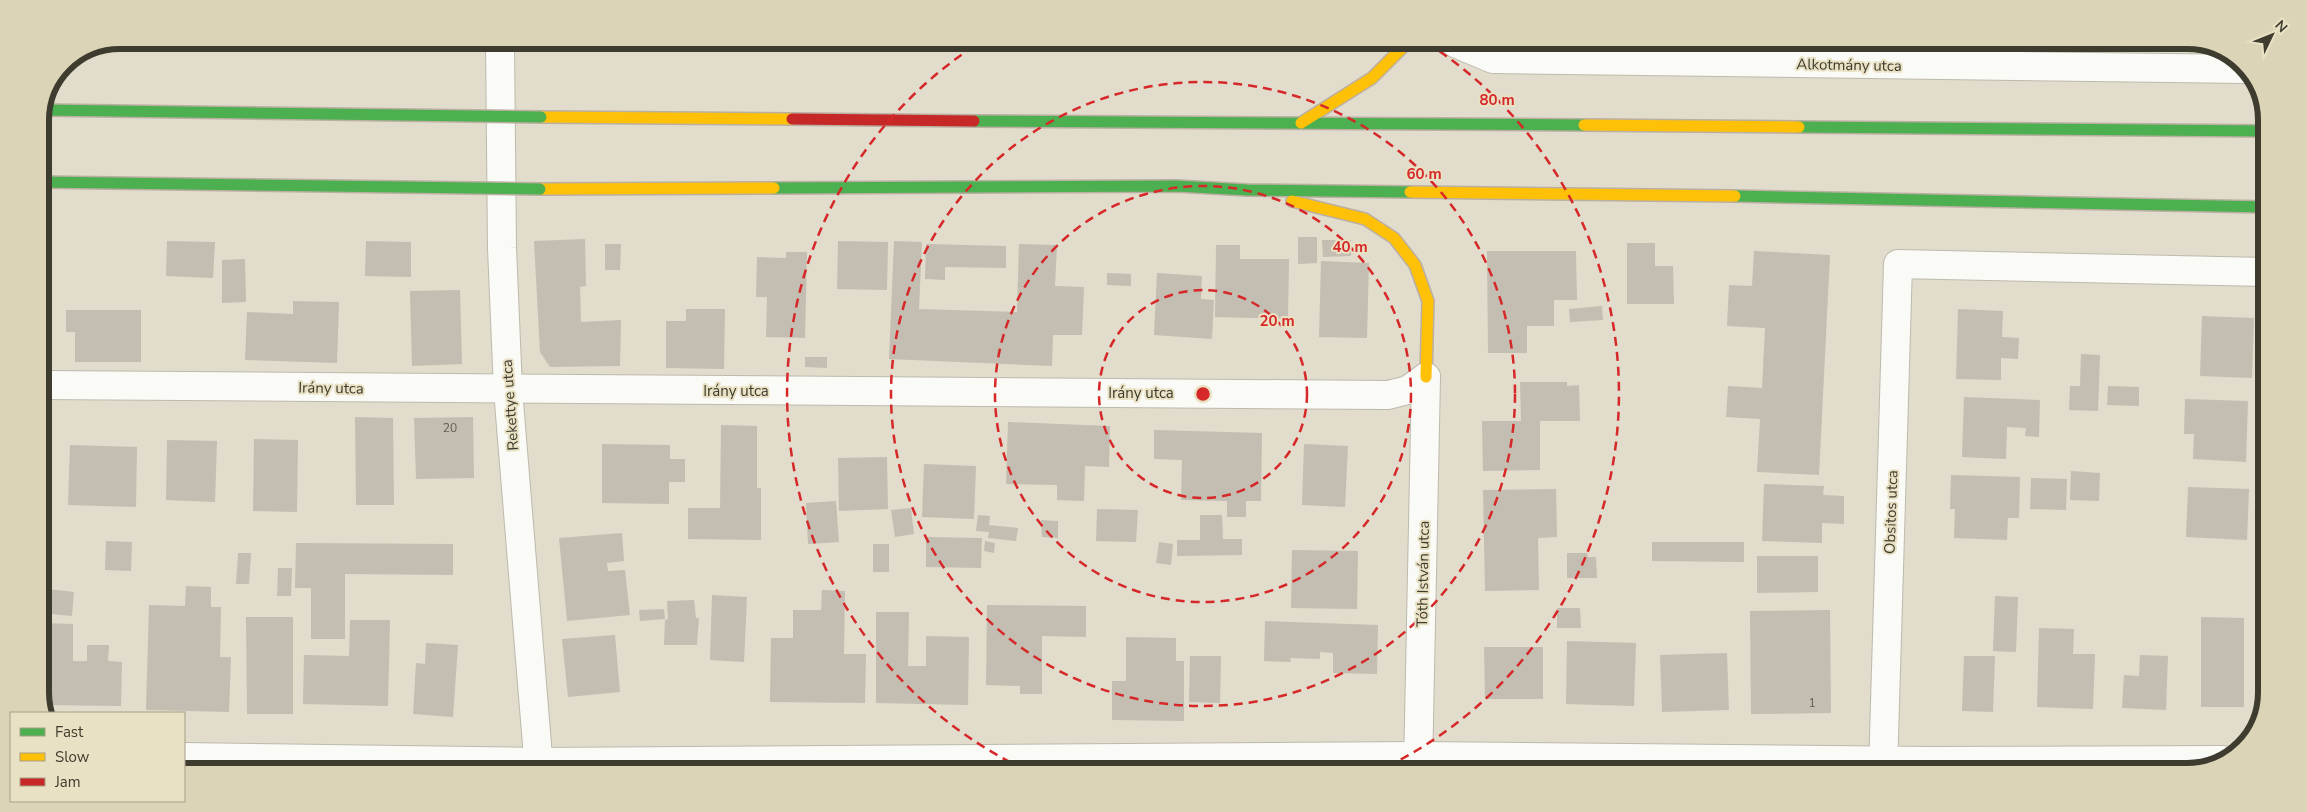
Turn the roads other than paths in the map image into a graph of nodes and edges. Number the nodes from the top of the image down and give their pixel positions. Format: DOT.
graph roads {
  1 [pos="500,49"];
  2 [pos="1402,49"];
  3 [pos="1469,49"];
  4 [pos="1879,54"];
  5 [pos="2235,69"];
  6 [pos="50,110"];
  7 [pos="1300,123"];
  8 [pos="2258,131"];
  9 [pos="49,182"];
  10 [pos="1247,190"];
  11 [pos="2258,207"];
  12 [pos="2258,272"];
  13 [pos="1426,377"];
  14 [pos="49,385"];
  15 [pos="508,390"];
  16 [pos="185,757"];
  17 [pos="2207,760"];
  18 [pos="421,763"];
  19 [pos="539,763"];
  20 [pos="1417,763"];
  21 [pos="1883,763"];
  22 [pos="2053,763"];
  1 -- 15 [label="street, Rekettye utca"];
  2 -- 7 [label="main road"];
  3 -- 4 [label="street, Alkotmány utca"];
  4 -- 5 [label="street, Alkotmány utca"];
  6 -- 7 [label="main road, bridge"];
  7 -- 8 [label="main road"];
  9 -- 10 [label="main road, bridge"];
  10 -- 11 [label="main road"];
  10 -- 13 [label="main road"];
  12 -- 21 [label="street, Obsitos utca"];
  13 -- 15 [label="street, Irány utca"];
  13 -- 20 [label="street, Tóth István utca"];
  14 -- 15 [label="street, Irány utca"];
  15 -- 19 [label="street, Rekettye utca"];
  16 -- 18 [label="street"];
  17 -- 22 [label="street"];
}
